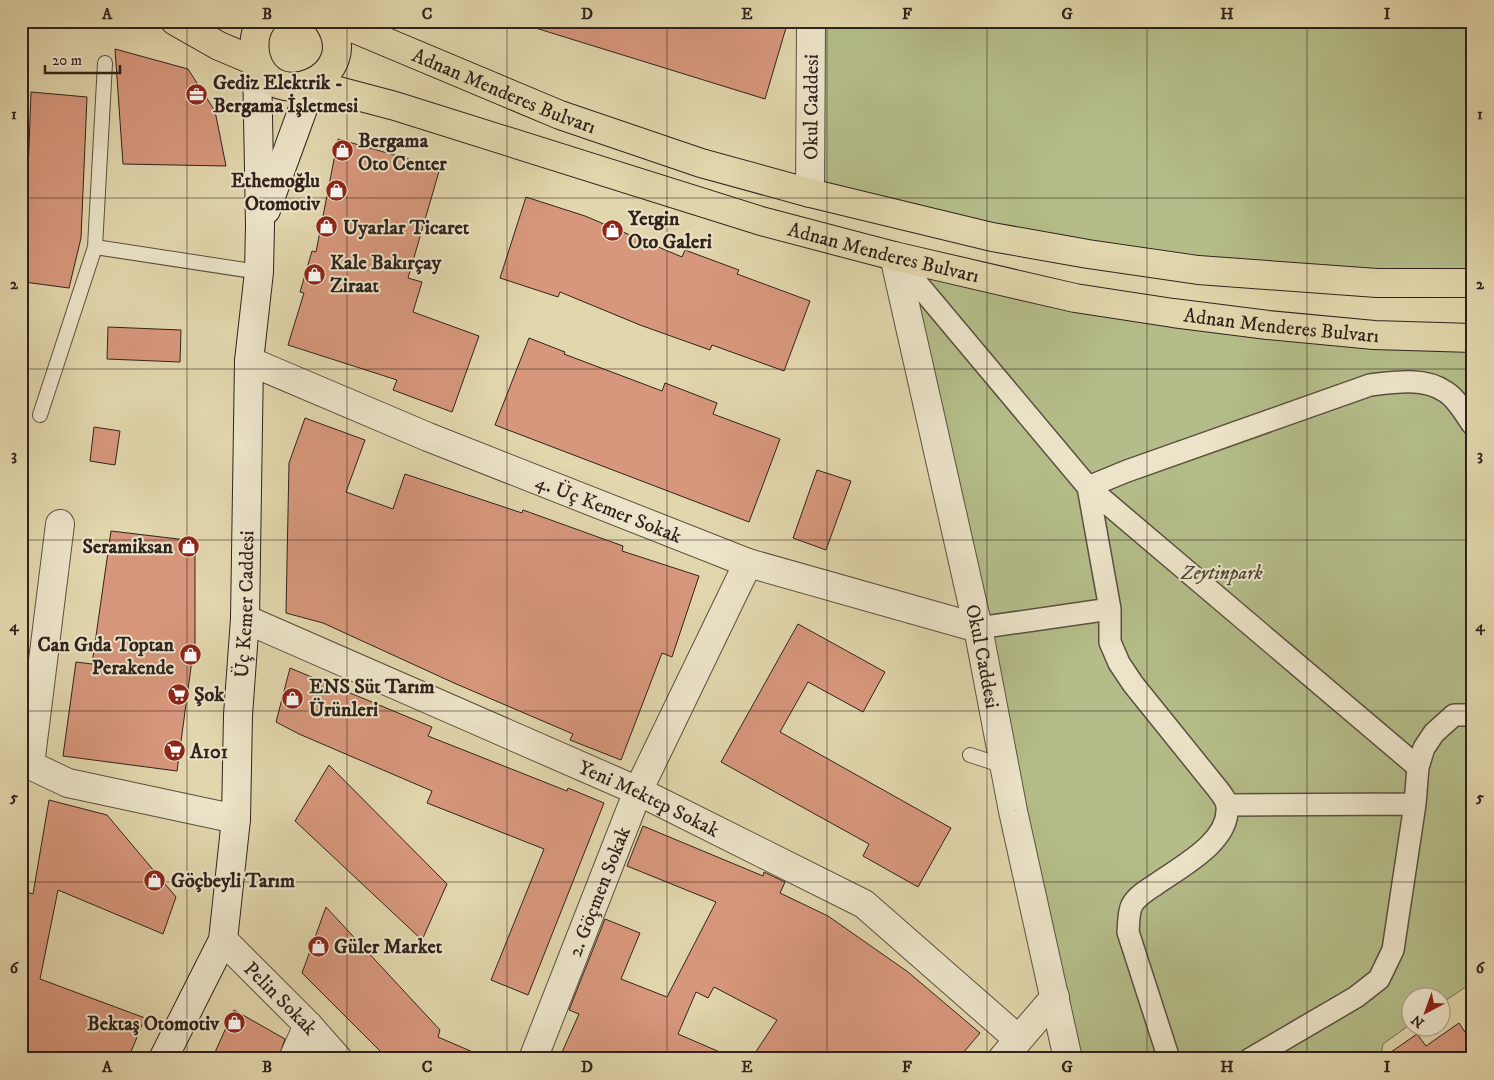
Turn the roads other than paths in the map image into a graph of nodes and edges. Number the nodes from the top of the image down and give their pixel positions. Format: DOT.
graph roads {
  1 [pos="175,21"];
  2 [pos="262,21"];
  3 [pos="328,21"];
  4 [pos="336,21"];
  5 [pos="811,21"];
  6 [pos="105,62"];
  7 [pos="258,62"];
  8 [pos="312,84"];
  9 [pos="810,193"];
  10 [pos="260,225"];
  11 [pos="95,247"];
  12 [pos="894,256"];
  13 [pos="259,272"];
  14 [pos="1473,283"];
  15 [pos="1473,338"];
  16 [pos="249,361"];
  17 [pos="40,416"];
  18 [pos="1473,425"];
  19 [pos="1088,487"];
  20 [pos="60,524"];
  21 [pos="748,563"];
  22 [pos="1110,609"];
  23 [pos="244,619"];
  24 [pos="978,628"];
  25 [pos="1473,715"];
  26 [pos="970,755"];
  27 [pos="1004,766"];
  28 [pos="1418,767"];
  29 [pos="638,791"];
  30 [pos="1415,804"];
  31 [pos="1228,805"];
  32 [pos="236,819"];
  33 [pos="223,940"];
  34 [pos="1055,997"];
  35 [pos="308,1025"];
  36 [pos="1010,1049"];
  37 [pos="163,1059"];
  38 [pos="294,1059"];
  39 [pos="338,1059"];
  40 [pos="533,1059"];
  41 [pos="1068,1059"];
  42 [pos="1169,1059"];
  43 [pos="1250,1059"];
  1 -- 7 [label="main road"];
  2 -- 7 [label="main road"];
  3 -- 8 [label="main road"];
  4 -- 9 [label="main road, Adnan Menderes Bulvarı"];
  5 -- 9 [label="street, Okul Caddesi"];
  6 -- 11 [label="lane"];
  7 -- 8 [label="main road, Adnan Menderes Bulvarı"];
  7 -- 10 [label="street, Üç Kemer Caddesi"];
  8 -- 10 [label="street"];
  8 -- 12 [label="main road, Adnan Menderes Bulvarı"];
  9 -- 14 [label="main road, Adnan Menderes Bulvarı"];
  10 -- 13 [label="street, Üç Kemer Caddesi"];
  11 -- 13 [label="lane"];
  11 -- 17 [label="lane"];
  12 -- 15 [label="main road, Adnan Menderes Bulvarı"];
  12 -- 19 [label="street"];
  12 -- 24 [label="street, Okul Caddesi"];
  13 -- 16 [label="street, Üç Kemer Caddesi"];
  16 -- 21 [label="street, 4. Üç Kemer Sokak"];
  16 -- 23 [label="street, Üç Kemer Caddesi"];
  18 -- 19 [label="street"];
  19 -- 22 [label="street"];
  19 -- 28 [label="street"];
  20 -- 32 [label="street"];
  21 -- 24 [label="street, 4. Üç Kemer Sokak"];
  21 -- 29 [label="street, 2. Göçmen Sokak"];
  22 -- 24 [label="street"];
  22 -- 31 [label="street"];
  23 -- 29 [label="street, Yeni Mektep Sokak"];
  23 -- 32 [label="street, Üç Kemer Caddesi"];
  24 -- 27 [label="street, Okul Caddesi"];
  25 -- 28 [label="street"];
  26 -- 27 [label="lane"];
  27 -- 34 [label="street, Okul Caddesi"];
  28 -- 30 [label="street"];
  29 -- 36 [label="street, Yeni Mektep Sokak"];
  29 -- 40 [label="street, 2. Göçmen Sokak"];
  30 -- 31 [label="street"];
  30 -- 43 [label="street"];
  31 -- 42 [label="street"];
  32 -- 33 [label="street, Üç Kemer Caddesi"];
  33 -- 35 [label="street, Pelin Sokak"];
  33 -- 37 [label="street, Üç Kemer Caddesi"];
  34 -- 36 [label="street"];
  34 -- 41 [label="street, Okul Caddesi"];
  35 -- 38 [label="street"];
  35 -- 39 [label="street, Pelin Sokak"];
}
